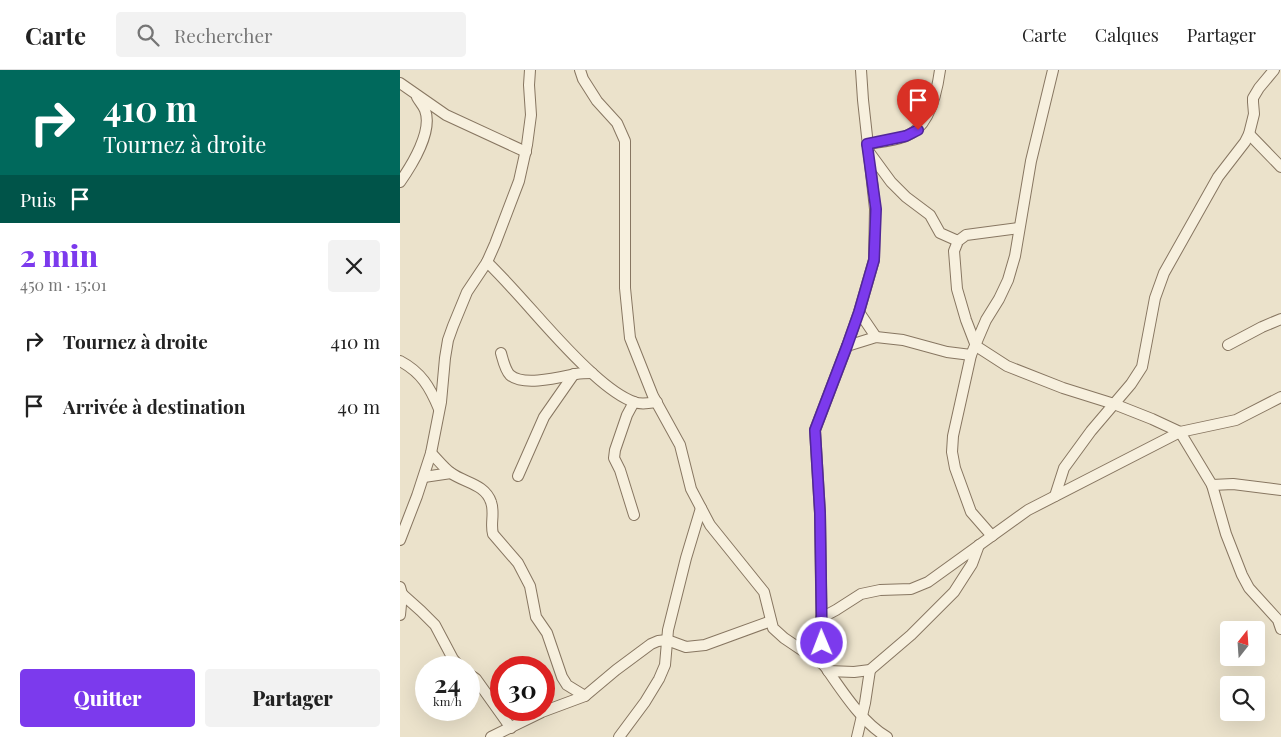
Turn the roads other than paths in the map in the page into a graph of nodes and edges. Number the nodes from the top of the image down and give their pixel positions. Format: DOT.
graph roads {
  1 [pos="530,70"];
  2 [pos="580,70"];
  3 [pos="861,70"];
  4 [pos="940,70"];
  5 [pos="1053,70"];
  6 [pos="1274,70"];
  7 [pos="400,83"];
  8 [pos="415,94"];
  9 [pos="1249,134"];
  10 [pos="868,148"];
  11 [pos="526,152"];
  12 [pos="1281,165"];
  13 [pos="400,182"];
  14 [pos="1019,228"];
  15 [pos="958,240"];
  16 [pos="487,262"];
  17 [pos="859,312"];
  18 [pos="1281,319"];
  19 [pos="876,336"];
  20 [pos="1228,345"];
  21 [pos="847,346"];
  22 [pos="973,350"];
  23 [pos="501,353"];
  24 [pos="400,361"];
  25 [pos="580,362"];
  26 [pos="592,373"];
  27 [pos="576,374"];
  28 [pos="1281,396"];
  29 [pos="1094,398"];
  30 [pos="634,402"];
  31 [pos="657,402"];
  32 [pos="1114,404"];
  33 [pos="439,411"];
  34 [pos="1103,417"];
  35 [pos="1180,432"];
  36 [pos="431,454"];
  37 [pos="451,473"];
  38 [pos="518,476"];
  39 [pos="424,477"];
  40 [pos="1212,485"];
  41 [pos="1281,490"];
  42 [pos="1055,496"];
  43 [pos="701,508"];
  44 [pos="634,515"];
  45 [pos="992,536"];
  46 [pos="400,540"];
  47 [pos="979,545"];
  48 [pos="401,591"];
  49 [pos="400,615"];
  50 [pos="821,618"];
  51 [pos="772,621"];
  52 [pos="1281,626"];
  53 [pos="667,640"];
  54 [pos="451,656"];
  55 [pos="826,668"];
  56 [pos="870,670"];
  57 [pos="480,685"];
  58 [pos="585,696"];
  59 [pos="862,717"];
  60 [pos="511,728"];
  61 [pos="491,737"];
  62 [pos="618,737"];
  63 [pos="857,737"];
  64 [pos="887,737"];
  1 -- 11 [label="street"];
  2 -- 31 [label="street"];
  3 -- 10 [label="street"];
  4 -- 10 [label="street"];
  5 -- 14 [label="street"];
  6 -- 9 [label="street"];
  7 -- 8 [label="street"];
  8 -- 11 [label="street"];
  8 -- 13 [label="street"];
  9 -- 12 [label="street"];
  9 -- 32 [label="street"];
  10 -- 15 [label="street"];
  10 -- 17 [label="street"];
  11 -- 16 [label="street"];
  14 -- 15 [label="street"];
  14 -- 22 [label="street"];
  15 -- 22 [label="street"];
  16 -- 25 [label="street"];
  16 -- 33 [label="street"];
  17 -- 19 [label="street"];
  17 -- 21 [label="street"];
  18 -- 20 [label="street"];
  19 -- 21 [label="street"];
  19 -- 22 [label="street"];
  21 -- 50 [label="street"];
  22 -- 29 [label="street"];
  22 -- 45 [label="street"];
  23 -- 27 [label="street"];
  24 -- 33 [label="street"];
  25 -- 26 [label="street"];
  25 -- 27 [label="street"];
  26 -- 27 [label="street"];
  26 -- 30 [label="street"];
  27 -- 38 [label="street"];
  28 -- 35 [label="street"];
  29 -- 32 [label="street"];
  29 -- 34 [label="street"];
  30 -- 31 [label="street"];
  30 -- 44 [label="street"];
  31 -- 43 [label="street"];
  32 -- 34 [label="street"];
  32 -- 35 [label="street"];
  33 -- 36 [label="street"];
  34 -- 42 [label="street"];
  35 -- 40 [label="street"];
  35 -- 42 [label="street"];
  36 -- 37 [label="street"];
  36 -- 39 [label="street"];
  37 -- 39 [label="street"];
  37 -- 58 [label="street"];
  39 -- 46 [label="street"];
  40 -- 41 [label="street"];
  40 -- 52 [label="street"];
  42 -- 45 [label="street"];
  43 -- 51 [label="street"];
  43 -- 53 [label="street"];
  45 -- 47 [label="street"];
  47 -- 50 [label="street"];
  47 -- 56 [label="street"];
  48 -- 49 [label="street"];
  48 -- 54 [label="street"];
  50 -- 55 [label="street"];
  51 -- 53 [label="street"];
  51 -- 55 [label="street"];
  53 -- 58 [label="street"];
  53 -- 62 [label="street"];
  55 -- 56 [label="street"];
  55 -- 59 [label="street"];
  56 -- 59 [label="street"];
  57 -- 60 [label="street"];
  58 -- 60 [label="street"];
  59 -- 63 [label="street"];
  59 -- 64 [label="street"];
  60 -- 61 [label="street"];
}
